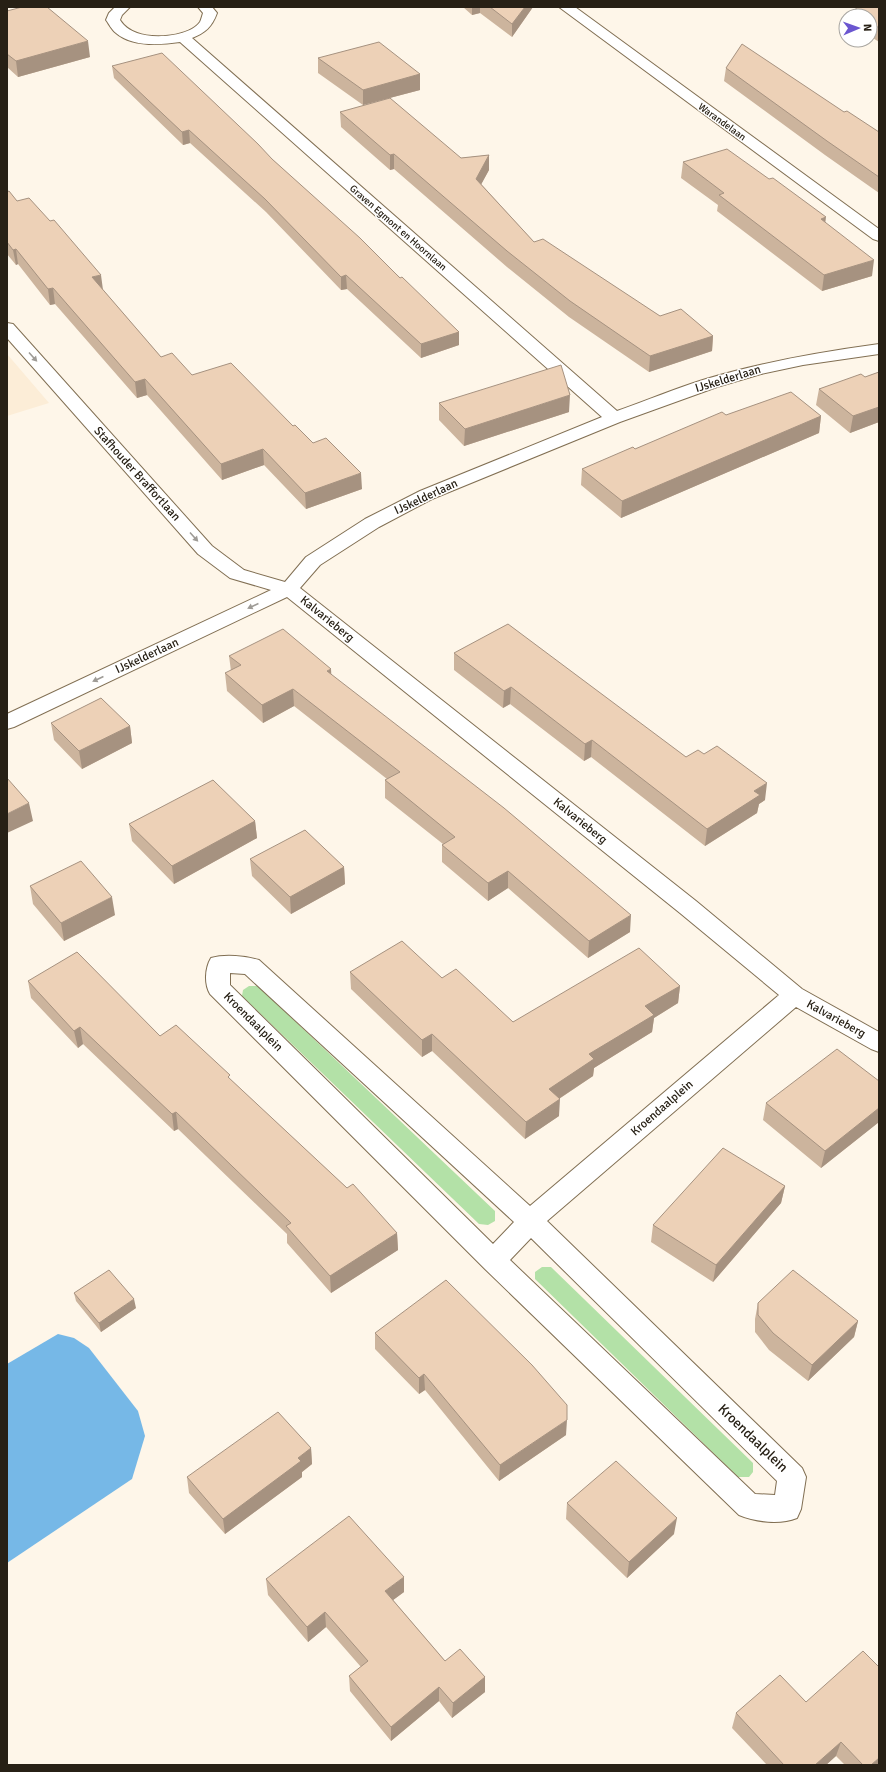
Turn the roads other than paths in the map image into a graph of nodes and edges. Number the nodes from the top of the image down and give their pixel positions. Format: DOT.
graph roads {
  1 [pos="123,7"];
  2 [pos="205,7"];
  3 [pos="566,7"];
  4 [pos="182,37"];
  5 [pos="879,236"];
  6 [pos="7,328"];
  7 [pos="879,349"];
  8 [pos="614,418"];
  9 [pos="289,589"];
  10 [pos="7,722"];
  11 [pos="794,995"];
  12 [pos="879,1043"];
  13 [pos="530,1221"];
  14 [pos="494,1261"];
  1 -- 4 [label="street"];
  2 -- 4 [label="street"];
  3 -- 5 [label="street, Warandelaan"];
  4 -- 8 [label="street, Graven Egmont en Hoornlaan"];
  6 -- 9 [label="street, Stafhouder Braffortlaan, one-way"];
  7 -- 8 [label="street, IJskelderlaan"];
  8 -- 9 [label="street, IJskelderlaan"];
  9 -- 10 [label="street, IJskelderlaan, one-way"];
  9 -- 11 [label="street, Kalvarieberg"];
  11 -- 12 [label="street, Kalvarieberg"];
  11 -- 13 [label="street, Kroendaalplein"];
  13 -- 14 [label="street, Kroendaalplein"];
  13 -- 14 [label="street, Kroendaalplein"];
  13 -- 14 [label="street, Kroendaalplein"];
}
